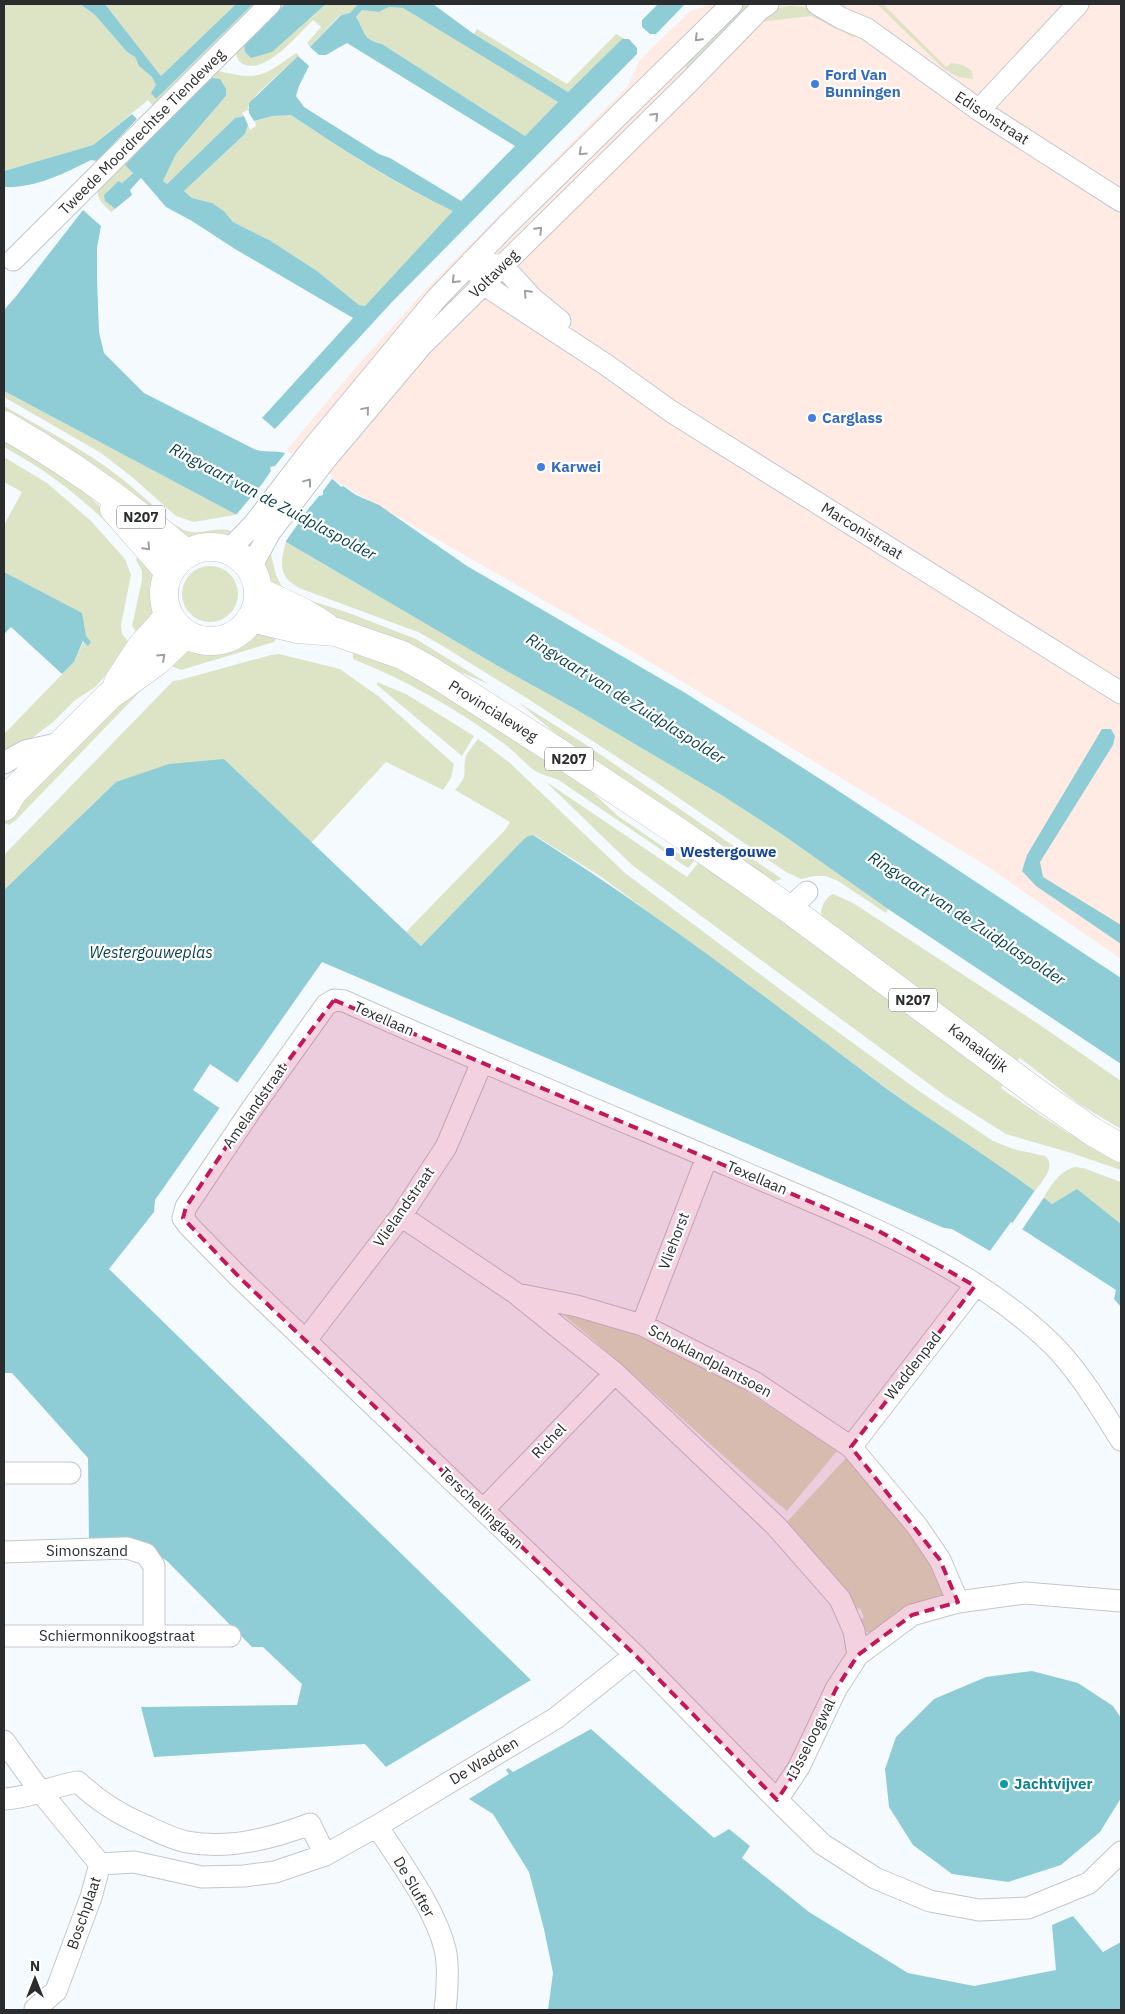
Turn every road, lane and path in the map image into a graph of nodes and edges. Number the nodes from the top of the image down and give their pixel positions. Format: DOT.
graph roads {
  1 [pos="270,4"];
  2 [pos="732,4"];
  3 [pos="768,4"];
  4 [pos="817,4"];
  5 [pos="848,4"];
  6 [pos="1078,4"];
  7 [pos="867,29"];
  8 [pos="978,110"];
  9 [pos="1121,201"];
  10 [pos="13,260"];
  11 [pos="472,261"];
  12 [pos="502,266"];
  13 [pos="483,284"];
  14 [pos="605,364"];
  15 [pos="4,425"];
  16 [pos="318,455"];
  17 [pos="262,528"];
  18 [pos="228,551"];
  19 [pos="178,563"];
  20 [pos="254,580"];
  21 [pos="251,618"];
  22 [pos="177,625"];
  23 [pos="336,632"];
  24 [pos="1121,693"];
  25 [pos="61,743"];
  26 [pos="4,763"];
  27 [pos="7,798"];
  28 [pos="798,901"];
  29 [pos="334,1000"];
  30 [pos="482,1062"];
  31 [pos="1121,1148"];
  32 [pos="707,1157"];
  33 [pos="401,1216"];
  34 [pos="183,1218"];
  35 [pos="975,1286"];
  36 [pos="517,1294"];
  37 [pos="642,1325"];
  38 [pos="306,1340"];
  39 [pos="615,1373"];
  40 [pos="1121,1440"];
  41 [pos="851,1447"];
  42 [pos="70,1472"];
  43 [pos="4,1474"];
  44 [pos="483,1510"];
  45 [pos="4,1552"];
  46 [pos="1121,1601"];
  47 [pos="958,1602"];
  48 [pos="154,1635"];
  49 [pos="4,1636"];
  50 [pos="230,1636"];
  51 [pos="858,1654"];
  52 [pos="635,1655"];
  53 [pos="4,1741"];
  54 [pos="40,1791"];
  55 [pos="4,1799"];
  56 [pos="777,1800"];
  57 [pos="377,1826"];
  58 [pos="1121,1852"];
  59 [pos="325,1855"];
  60 [pos="100,1864"];
  61 [pos="35,2009"];
  62 [pos="445,2010"];
  1 -- 10 [label="street, Tweede Moordrechtse Tiendeweg"];
  2 -- 11 [label="street, Voltaweg, one-way"];
  12 -- 3 [label="street, Voltaweg, one-way"];
  4 -- 7 [label="street, Edisonstraat"];
  5 -- 7 [label="street, Edisonstraat"];
  6 -- 8 [label="street"];
  7 -- 8 [label="street, Edisonstraat"];
  8 -- 9 [label="street, Edisonstraat"];
  11 -- 12 [label="street"];
  11 -- 13 [label="street"];
  11 -- 16 [label="street, Voltaweg, one-way"];
  12 -- 13 [label="street, Voltaweg"];
  14 -- 12 [label="street, Marconistraat, one-way"];
  13 -- 14 [label="street, Marconistraat"];
  16 -- 13 [label="street, Voltaweg, one-way"];
  14 -- 24 [label="street, Marconistraat"];
  15 -- 19 [label="main road, N207"];
  16 -- 17 [label="street, Voltaweg"];
  17 -- 18 [label="street, Voltaweg"];
  17 -- 20 [label="street, Voltaweg"];
  18 -- 19 [label="main road"];
  18 -- 20 [label="main road, N207"];
  19 -- 22 [label="main road"];
  20 -- 21 [label="main road"];
  20 -- 23 [label="main road, Provincialeweg / N207"];
  21 -- 22 [label="main road"];
  21 -- 23 [label="main road, Provincialeweg / N207"];
  22 -- 25 [label="main road"];
  23 -- 28 [label="main road, Provincialeweg / N207"];
  25 -- 26 [label="street"];
  25 -- 27 [label="main road"];
  28 -- 31 [label="main road, Kanaaldijk / N207"];
  29 -- 30 [label="street, Texellaan"];
  29 -- 34 [label="street, Amelandstraat"];
  30 -- 32 [label="street, Texellaan"];
  30 -- 33 [label="street, Vlielandstraat"];
  32 -- 35 [label="street, Texellaan"];
  32 -- 37 [label="street, Vliehorst"];
  33 -- 36 [label="street, Schoklandplantsoen"];
  33 -- 38 [label="street, Vlielandstraat"];
  34 -- 38 [label="street, Terschellinglaan"];
  35 -- 40 [label="street, Texellaan"];
  35 -- 41 [label="street, Waddenpad"];
  36 -- 37 [label="street, Schoklandplantsoen"];
  36 -- 39 [label="street, Schoklandplantsoen"];
  37 -- 41 [label="street, Schoklandplantsoen"];
  38 -- 44 [label="street, Terschellinglaan"];
  39 -- 44 [label="street, Richel"];
  39 -- 51 [label="street, Schoklandplantsoen"];
  41 -- 47 [label="street, Schoklandplantsoen"];
  42 -- 43 [label="street"];
  44 -- 52 [label="street, Terschellinglaan"];
  45 -- 48 [label="street, Simonszand"];
  46 -- 47 [label="street, IJsseloogwal"];
  47 -- 51 [label="street, IJsseloogwal"];
  48 -- 49 [label="street, Schiermonnikoogstraat"];
  48 -- 50 [label="street, Schiermonnikoogstraat"];
  51 -- 56 [label="street, IJsseloogwal"];
  52 -- 56 [label="street, Terschellinglaan"];
  52 -- 57 [label="street, De Wadden"];
  53 -- 54 [label="street"];
  54 -- 55 [label="street"];
  54 -- 59 [label="street"];
  54 -- 60 [label="street"];
  56 -- 58 [label="street"];
  57 -- 59 [label="street, De Wadden"];
  57 -- 62 [label="street, De Slufter"];
  59 -- 60 [label="street, De Wadden"];
  60 -- 61 [label="street, Boschplaat"];
}
